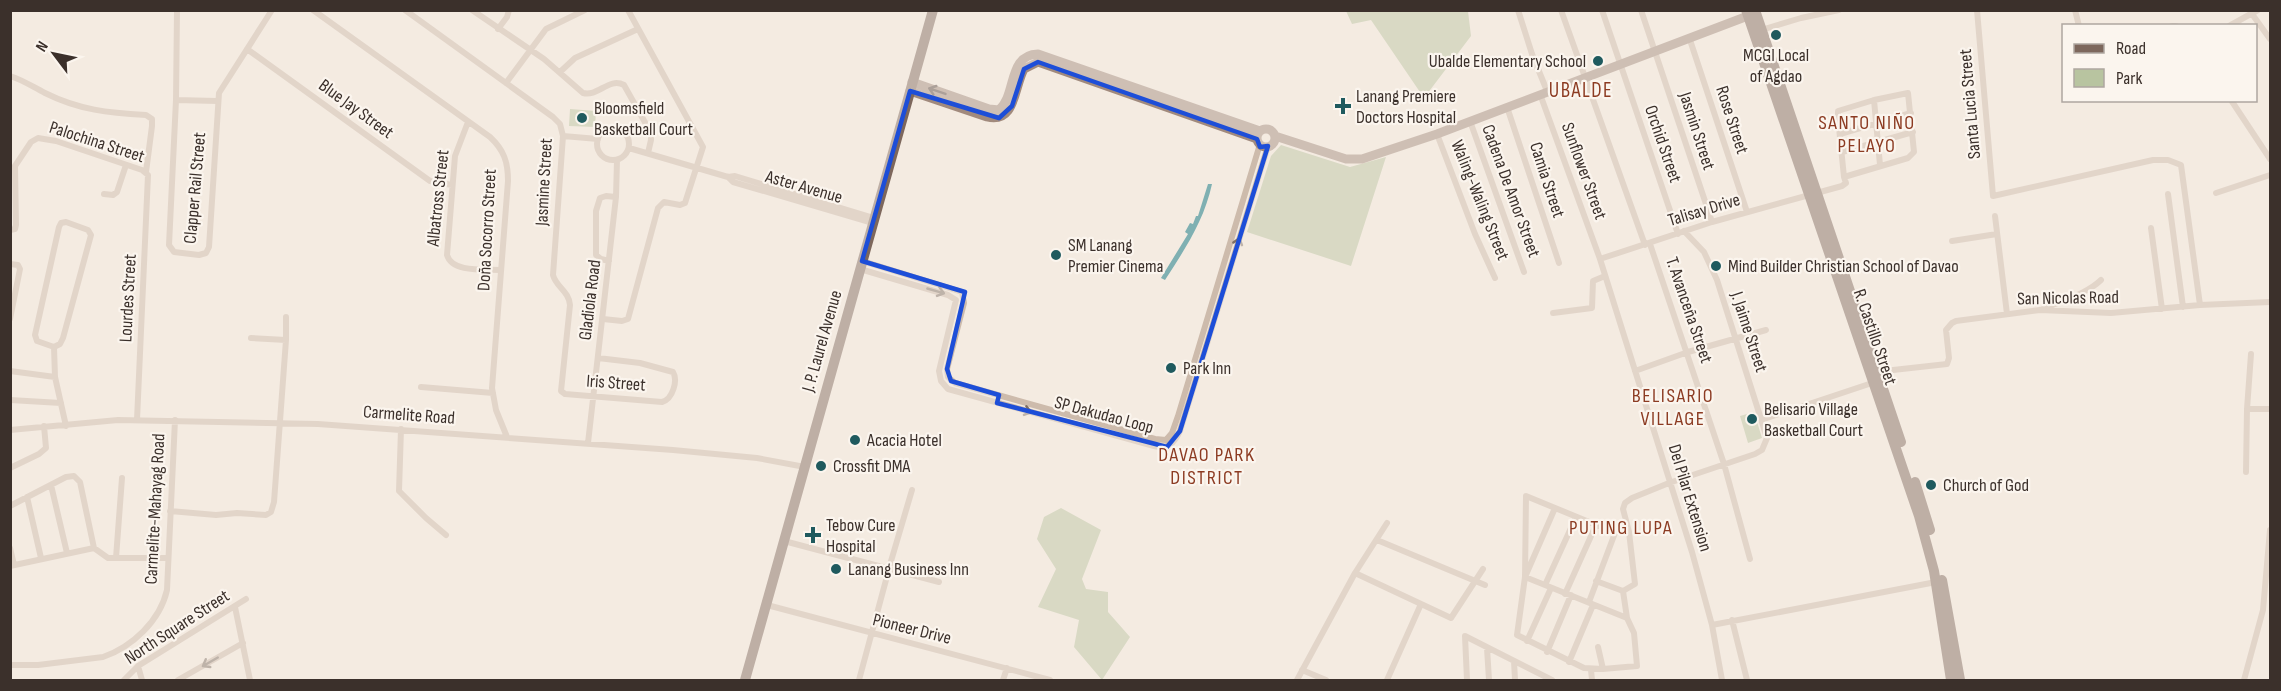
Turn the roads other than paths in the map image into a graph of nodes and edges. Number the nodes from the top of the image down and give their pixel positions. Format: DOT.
graph roads {
  1 [pos="177,10"];
  2 [pos="272,10"];
  3 [pos="313,10"];
  4 [pos="405,10"];
  5 [pos="472,10"];
  6 [pos="508,10"];
  7 [pos="585,10"];
  8 [pos="628,10"];
  9 [pos="933,10"];
  10 [pos="1518,10"];
  11 [pos="1562,10"];
  12 [pos="1602,10"];
  13 [pos="1641,10"];
  14 [pos="1798,10"];
  15 [pos="1839,10"];
  16 [pos="1977,10"];
  17 [pos="2255,12"];
  18 [pos="1751,13"];
  19 [pos="1801,18"];
  20 [pos="2233,24"];
  21 [pos="498,29"];
  22 [pos="638,29"];
  23 [pos="1758,31"];
  24 [pos="1689,37"];
  25 [pos="2271,39"];
  26 [pos="247,49"];
  27 [pos="530,50"];
  28 [pos="1654,50"];
  29 [pos="1620,64"];
  30 [pos="560,72"];
  31 [pos="10,76"];
  32 [pos="1584,77"];
  33 [pos="506,83"];
  34 [pos="911,87"];
  35 [pos="1544,92"];
  36 [pos="176,100"];
  37 [pos="1875,100"];
  38 [pos="217,101"];
  39 [pos="2232,102"];
  40 [pos="1507,107"];
  41 [pos="1911,113"];
  42 [pos="1470,121"];
  43 [pos="468,122"];
  44 [pos="1877,122"];
  45 [pos="1912,132"];
  46 [pos="1437,134"];
  47 [pos="1840,134"];
  48 [pos="563,136"];
  49 [pos="1275,136"];
  50 [pos="598,139"];
  51 [pos="1261,140"];
  52 [pos="1878,142"];
  53 [pos="629,148"];
  54 [pos="1842,152"];
  55 [pos="648,153"];
  56 [pos="2270,155"];
  57 [pos="617,160"];
  58 [pos="13,165"];
  59 [pos="126,165"];
  60 [pos="1880,165"];
  61 [pos="697,167"];
  62 [pos="148,175"];
  63 [pos="2271,175"];
  64 [pos="1844,177"];
  65 [pos="452,185"];
  66 [pos="2216,193"];
  67 [pos="13,194"];
  68 [pos="104,194"];
  69 [pos="2168,194"];
  70 [pos="1814,195"];
  71 [pos="616,197"];
  72 [pos="1746,212"];
  73 [pos="1995,216"];
  74 [pos="873,221"];
  75 [pos="1712,222"];
  76 [pos="2151,228"];
  77 [pos="10,230"];
  78 [pos="1681,232"];
  79 [pos="1997,234"];
  80 [pos="1952,241"];
  81 [pos="1647,244"];
  82 [pos="1600,259"];
  83 [pos="609,261"];
  84 [pos="1559,263"];
  85 [pos="13,264"];
  86 [pos="861,265"];
  87 [pos="501,270"];
  88 [pos="1524,272"];
  89 [pos="1605,276"];
  90 [pos="916,277"];
  91 [pos="1495,278"];
  92 [pos="2101,280"];
  93 [pos="914,285"];
  94 [pos="13,296"];
  95 [pos="2271,302"];
  96 [pos="2200,305"];
  97 [pos="2183,307"];
  98 [pos="2162,309"];
  99 [pos="2040,310"];
  100 [pos="1553,313"];
  101 [pos="2007,314"];
  102 [pos="286,316"];
  103 [pos="10,319"];
  104 [pos="603,319"];
  105 [pos="1766,330"];
  106 [pos="251,338"];
  107 [pos="1735,339"];
  108 [pos="286,340"];
  109 [pos="54,347"];
  110 [pos="1688,352"];
  111 [pos="2251,354"];
  112 [pos="598,358"];
  113 [pos="10,371"];
  114 [pos="1635,371"];
  115 [pos="55,377"];
  116 [pos="1875,377"];
  117 [pos="421,387"];
  118 [pos="493,393"];
  119 [pos="562,393"];
  120 [pos="593,396"];
  121 [pos="998,399"];
  122 [pos="10,400"];
  123 [pos="61,403"];
  124 [pos="2247,409"];
  125 [pos="2271,409"];
  126 [pos="137,420"];
  127 [pos="175,420"];
  128 [pos="1761,420"];
  129 [pos="281,423"];
  130 [pos="44,426"];
  131 [pos="66,426"];
  132 [pos="401,429"];
  133 [pos="10,430"];
  134 [pos="507,438"];
  135 [pos="588,443"];
  136 [pos="1724,465"];
  137 [pos="805,467"];
  138 [pos="10,468"];
  139 [pos="2246,472"];
  140 [pos="122,478"];
  141 [pos="1669,483"];
  142 [pos="51,485"];
  143 [pos="912,490"];
  144 [pos="27,497"];
  145 [pos="10,506"];
  146 [pos="1555,508"];
  147 [pos="170,511"];
  148 [pos="1576,517"];
  149 [pos="1387,523"];
  150 [pos="1596,525"];
  151 [pos="2271,530"];
  152 [pos="1629,532"];
  153 [pos="1615,533"];
  154 [pos="446,535"];
  155 [pos="1377,540"];
  156 [pos="784,541"];
  157 [pos="10,548"];
  158 [pos="93,548"];
  159 [pos="67,553"];
  160 [pos="41,558"];
  161 [pos="116,558"];
  162 [pos="168,558"];
  163 [pos="1750,559"];
  164 [pos="12,566"];
  165 [pos="889,568"];
  166 [pos="1483,569"];
  167 [pos="1355,573"];
  168 [pos="1525,577"];
  169 [pos="886,580"];
  170 [pos="1475,581"];
  171 [pos="1596,581"];
  172 [pos="1939,581"];
  173 [pos="939,582"];
  174 [pos="1485,585"];
  175 [pos="1548,586"];
  176 [pos="1623,591"];
  177 [pos="1568,594"];
  178 [pos="246,599"];
  179 [pos="1420,604"];
  180 [pos="1591,604"];
  181 [pos="766,605"];
  182 [pos="235,607"];
  183 [pos="1627,618"];
  184 [pos="1732,620"];
  185 [pos="1712,625"];
  186 [pos="871,634"];
  187 [pos="1527,642"];
  188 [pos="243,643"];
  189 [pos="1598,647"];
  190 [pos="1487,648"];
  191 [pos="1547,652"];
  192 [pos="1514,661"];
  193 [pos="1569,662"];
  194 [pos="10,665"];
  195 [pos="138,666"];
  196 [pos="1007,668"];
  197 [pos="1603,669"];
  198 [pos="1302,670"];
  199 [pos="1591,670"];
  200 [pos="1540,677"];
  201 [pos="124,681"];
  202 [pos="142,681"];
  203 [pos="178,681"];
  204 [pos="250,681"];
  205 [pos="745,681"];
  206 [pos="859,681"];
  207 [pos="1003,681"];
  208 [pos="1050,681"];
  209 [pos="1297,681"];
  210 [pos="1326,681"];
  211 [pos="1387,681"];
  212 [pos="1467,681"];
  213 [pos="1489,681"];
  214 [pos="1515,681"];
  215 [pos="1552,681"];
  216 [pos="1592,681"];
  217 [pos="1722,681"];
  218 [pos="1747,681"];
  219 [pos="1951,681"];
  220 [pos="1960,681"];
  221 [pos="2244,681"];
  1 -- 36 [label="street, Clapper Rail Street"];
  2 -- 26 [label="street, Clapper Rail Street"];
  3 -- 43 [label="street, Doña Socorro Street"];
  4 -- 33 [label="street, Jasmine Street"];
  5 -- 21 [label="street"];
  6 -- 21 [label="street"];
  7 -- 27 [label="street"];
  8 -- 22 [label="street"];
  9 -- 34 [label="main road, J. P. Laurel Avenue"];
  10 -- 35 [label="street, Sunflower Street"];
  11 -- 32 [label="street, T. Avanceña Street"];
  12 -- 29 [label="street, Orchid Street"];
  13 -- 28 [label="street, Jasmin Street"];
  14 -- 19 [label="street"];
  15 -- 19 [label="street"];
  16 -- 96 [label="street, Santa Lucia Street"];
  17 -- 20 [label="street"];
  17 -- 25 [label="street"];
  18 -- 23 [label="main road, R. Castillo Street"];
  18 -- 24 [label="street"];
  19 -- 23 [label="street"];
  21 -- 27 [label="street"];
  22 -- 30 [label="street"];
  22 -- 61 [label="street"];
  23 -- 70 [label="main road, R. Castillo Street"];
  24 -- 28 [label="street"];
  24 -- 72 [label="street, Rose Street"];
  26 -- 38 [label="street, Clapper Rail Street"];
  26 -- 65 [label="street, Blue Jay Street"];
  27 -- 30 [label="street"];
  27 -- 33 [label="street"];
  28 -- 29 [label="street"];
  28 -- 75 [label="street, Jasmin Street"];
  29 -- 32 [label="street"];
  29 -- 78 [label="street, Orchid Street"];
  30 -- 55 [label="street"];
  31 -- 62 [label="street, Lourdes Street"];
  32 -- 35 [label="street"];
  32 -- 81 [label="street, T. Avanceña Street"];
  33 -- 48 [label="street, Jasmine Street"];
  34 -- 51 [label="street"];
  34 -- 74 [label="main road, J. P. Laurel Avenue"];
  35 -- 40 [label="street"];
  35 -- 82 [label="street, Sunflower Street"];
  36 -- 38 [label="street"];
  36 -- 38 [label="street, Clapper Rail Street"];
  37 -- 41 [label="street"];
  37 -- 44 [label="street"];
  37 -- 47 [label="street"];
  39 -- 56 [label="street"];
  40 -- 42 [label="street"];
  40 -- 84 [label="street, Camia Street"];
  41 -- 44 [label="street"];
  41 -- 45 [label="street"];
  42 -- 46 [label="street"];
  42 -- 88 [label="street, Cadena De Amor Street"];
  43 -- 65 [label="street, Albatross Street"];
  43 -- 87 [label="street, Doña Socorro Street"];
  44 -- 47 [label="street"];
  44 -- 52 [label="street"];
  45 -- 52 [label="street"];
  45 -- 60 [label="street"];
  46 -- 49 [label="street"];
  46 -- 91 [label="street, Waling-Waling Street"];
  47 -- 54 [label="street"];
  48 -- 50 [label="street"];
  48 -- 119 [label="street, Jasmine Street"];
  49 -- 51 [label="street"];
  49 -- 51 [label="street"];
  50 -- 53 [label="street"];
  50 -- 57 [label="street"];
  51 -- 121 [label="street, SP Dakudao Loop"];
  52 -- 54 [label="street"];
  52 -- 60 [label="street"];
  53 -- 55 [label="street, Aster Avenue"];
  53 -- 57 [label="street"];
  54 -- 64 [label="street"];
  55 -- 61 [label="street, Aster Avenue"];
  57 -- 71 [label="street, Gladiola Road"];
  58 -- 59 [label="street, Palochina Street"];
  58 -- 67 [label="street"];
  59 -- 62 [label="street, Palochina Street"];
  59 -- 68 [label="street"];
  60 -- 64 [label="street"];
  61 -- 74 [label="street, Aster Avenue"];
  61 -- 104 [label="street"];
  62 -- 126 [label="street, Lourdes Street"];
  63 -- 66 [label="street"];
  64 -- 70 [label="street, Talisay Drive"];
  65 -- 87 [label="street, Albatross Street"];
  67 -- 77 [label="street"];
  69 -- 97 [label="street"];
  70 -- 72 [label="street, Talisay Drive"];
  70 -- 116 [label="main road, R. Castillo Street"];
  71 -- 83 [label="street, Gladiola Road"];
  71 -- 83 [label="street"];
  72 -- 75 [label="street, Talisay Drive"];
  73 -- 79 [label="street"];
  74 -- 86 [label="main road, J. P. Laurel Avenue"];
  75 -- 78 [label="street, Talisay Drive"];
  76 -- 98 [label="street"];
  78 -- 81 [label="street, Talisay Drive"];
  78 -- 107 [label="street, J. Jaime Street"];
  79 -- 80 [label="street"];
  79 -- 101 [label="street"];
  81 -- 82 [label="street, Talisay Drive"];
  81 -- 110 [label="street, T. Avanceña Street"];
  82 -- 89 [label="street, Del Pilar Extension"];
  83 -- 104 [label="street, Gladiola Road"];
  85 -- 94 [label="street"];
  86 -- 90 [label="street, SP Dakudao Loop"];
  86 -- 93 [label="street, SP Dakudao Loop"];
  86 -- 137 [label="main road, J. P. Laurel Avenue"];
  87 -- 118 [label="street, Doña Socorro Street"];
  89 -- 100 [label="street"];
  89 -- 114 [label="street, Del Pilar Extension"];
  90 -- 93 [label="street"];
  90 -- 121 [label="street, SP Dakudao Loop"];
  92 -- 99 [label="street"];
  93 -- 121 [label="street, SP Dakudao Loop, one-way"];
  94 -- 103 [label="street"];
  95 -- 96 [label="street, San Nicolas Road"];
  96 -- 97 [label="street, San Nicolas Road"];
  97 -- 98 [label="street, San Nicolas Road"];
  98 -- 99 [label="street, San Nicolas Road"];
  99 -- 101 [label="street, San Nicolas Road"];
  101 -- 116 [label="street, San Nicolas Road"];
  102 -- 108 [label="street"];
  104 -- 112 [label="street, Gladiola Road"];
  105 -- 107 [label="street"];
  106 -- 108 [label="street"];
  107 -- 110 [label="street"];
  107 -- 128 [label="street, J. Jaime Street"];
  108 -- 129 [label="street"];
  109 -- 109 [label="street"];
  109 -- 115 [label="street"];
  110 -- 114 [label="street"];
  110 -- 136 [label="street, T. Avanceña Street"];
  111 -- 124 [label="street"];
  112 -- 120 [label="street, Gladiola Road"];
  112 -- 120 [label="street, Iris Street"];
  113 -- 115 [label="street"];
  114 -- 141 [label="street, Del Pilar Extension"];
  115 -- 123 [label="street"];
  116 -- 128 [label="street"];
  116 -- 172 [label="main road, R. Castillo Street"];
  117 -- 118 [label="street"];
  118 -- 134 [label="street, Doña Socorro Street"];
  119 -- 120 [label="street, Iris Street"];
  120 -- 135 [label="street, Gladiola Road"];
  122 -- 123 [label="street"];
  123 -- 131 [label="street"];
  124 -- 125 [label="street"];
  124 -- 139 [label="street"];
  126 -- 127 [label="street, Carmelite Road"];
  126 -- 131 [label="street, Carmelite Road"];
  127 -- 129 [label="street, Carmelite Road"];
  127 -- 147 [label="street, Carmelite-Mahayag Road"];
  128 -- 136 [label="street, J. Jaime Street"];
  129 -- 132 [label="street, Carmelite Road"];
  129 -- 147 [label="street"];
  130 -- 131 [label="street, Carmelite Road"];
  130 -- 133 [label="street, Carmelite Road"];
  130 -- 138 [label="street"];
  132 -- 134 [label="street, Carmelite Road"];
  132 -- 154 [label="street"];
  134 -- 135 [label="street, Carmelite Road"];
  135 -- 137 [label="street, Carmelite Road"];
  136 -- 141 [label="street"];
  136 -- 163 [label="street, T. Avanceña Street"];
  137 -- 156 [label="main road, J. P. Laurel Avenue"];
  140 -- 161 [label="street"];
  141 -- 152 [label="street"];
  141 -- 185 [label="street, Del Pilar Extension"];
  142 -- 144 [label="street"];
  142 -- 158 [label="street"];
  142 -- 159 [label="street"];
  143 -- 165 [label="street"];
  144 -- 145 [label="street"];
  144 -- 160 [label="street"];
  146 -- 148 [label="street"];
  146 -- 168 [label="street"];
  146 -- 168 [label="street"];
  147 -- 162 [label="street, Carmelite-Mahayag Road"];
  148 -- 150 [label="street"];
  148 -- 175 [label="street"];
  149 -- 155 [label="street"];
  150 -- 153 [label="street"];
  150 -- 177 [label="street"];
  151 -- 221 [label="street"];
  152 -- 153 [label="street"];
  152 -- 176 [label="street"];
  153 -- 171 [label="street"];
  155 -- 167 [label="street"];
  155 -- 170 [label="street"];
  156 -- 165 [label="street"];
  156 -- 181 [label="main road, J. P. Laurel Avenue"];
  157 -- 164 [label="street"];
  158 -- 159 [label="street"];
  158 -- 161 [label="street"];
  159 -- 160 [label="street"];
  160 -- 164 [label="street"];
  161 -- 162 [label="street"];
  162 -- 194 [label="street, Carmelite-Mahayag Road"];
  165 -- 173 [label="street"];
  166 -- 170 [label="street"];
  167 -- 179 [label="street"];
  167 -- 198 [label="street"];
  168 -- 175 [label="street"];
  168 -- 187 [label="street"];
  169 -- 186 [label="street"];
  170 -- 174 [label="street"];
  170 -- 179 [label="street"];
  171 -- 176 [label="street"];
  171 -- 180 [label="street"];
  172 -- 184 [label="street"];
  172 -- 219 [label="main road, R. Castillo Street"];
  172 -- 220 [label="main road, R. Castillo Street"];
  175 -- 177 [label="street"];
  175 -- 187 [label="street"];
  176 -- 183 [label="street"];
  177 -- 180 [label="street"];
  177 -- 191 [label="street"];
  178 -- 182 [label="street, North Square Street"];
  179 -- 211 [label="street"];
  180 -- 183 [label="street"];
  180 -- 193 [label="street"];
  181 -- 186 [label="street, Pioneer Drive"];
  181 -- 205 [label="main road, J. P. Laurel Avenue"];
  182 -- 188 [label="street"];
  182 -- 195 [label="street, North Square Street"];
  183 -- 197 [label="street"];
  184 -- 185 [label="street"];
  184 -- 218 [label="street"];
  185 -- 217 [label="street, Del Pilar Extension"];
  186 -- 196 [label="street, Pioneer Drive"];
  186 -- 206 [label="street"];
  187 -- 191 [label="street"];
  188 -- 203 [label="street, one-way"];
  188 -- 204 [label="street"];
  189 -- 197 [label="street"];
  190 -- 192 [label="street"];
  190 -- 212 [label="street"];
  190 -- 213 [label="street"];
  191 -- 193 [label="street"];
  192 -- 200 [label="street"];
  192 -- 214 [label="street"];
  193 -- 199 [label="street"];
  195 -- 201 [label="street, North Square Street"];
  195 -- 202 [label="street"];
  196 -- 207 [label="street"];
  196 -- 208 [label="street, Pioneer Drive"];
  197 -- 199 [label="street"];
  198 -- 209 [label="street"];
  198 -- 210 [label="street"];
  199 -- 216 [label="street"];
  200 -- 215 [label="street"];
}
